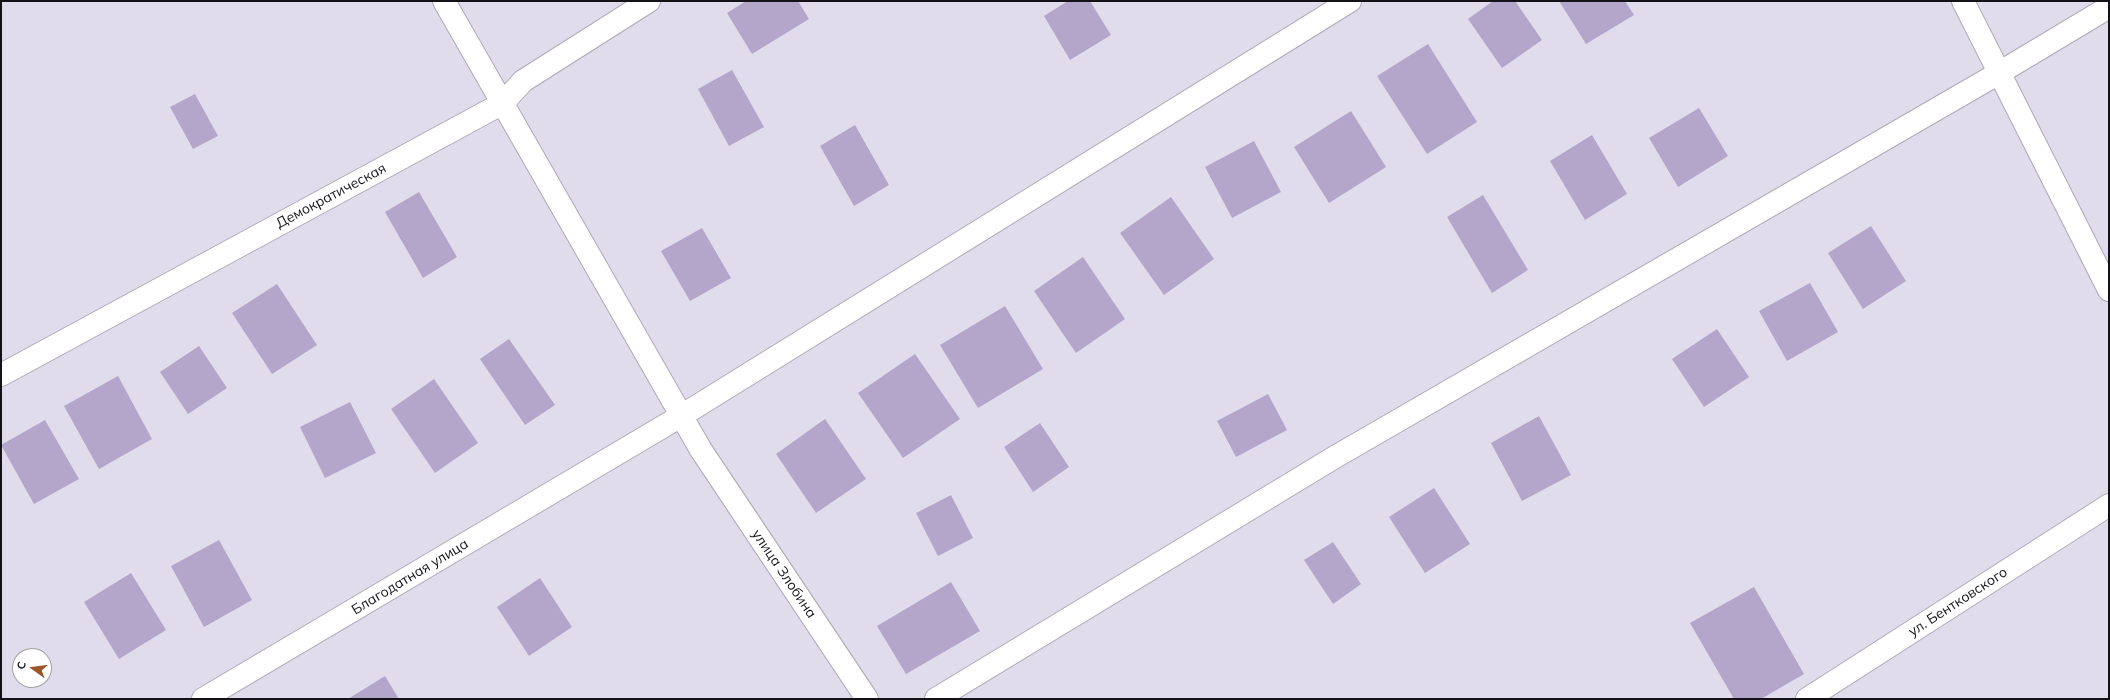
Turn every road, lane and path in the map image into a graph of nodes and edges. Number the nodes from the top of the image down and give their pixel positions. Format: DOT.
graph roads {
  1 [pos="444,1"];
  2 [pos="649,1"];
  3 [pos="1350,1"];
  4 [pos="1963,1"];
  5 [pos="2109,7"];
  6 [pos="1999,73"];
  7 [pos="502,104"];
  8 [pos="2109,290"];
  9 [pos="1,375"];
  10 [pos="681,416"];
  11 [pos="2109,506"];
  12 [pos="203,699"];
  13 [pos="867,699"];
  14 [pos="936,699"];
  15 [pos="1807,699"];
  1 -- 7 [label="street, улица Злобина"];
  2 -- 7 [label="street, Демократическая"];
  3 -- 10 [label="street, Благодатная улица"];
  4 -- 6 [label="street"];
  5 -- 6 [label="street"];
  6 -- 8 [label="street"];
  6 -- 14 [label="street"];
  7 -- 9 [label="street, Демократическая"];
  7 -- 10 [label="street, улица Злобина"];
  10 -- 12 [label="street, Благодатная улица"];
  10 -- 13 [label="street, улица Злобина"];
  11 -- 15 [label="street, ул. Бентковского"];
}
